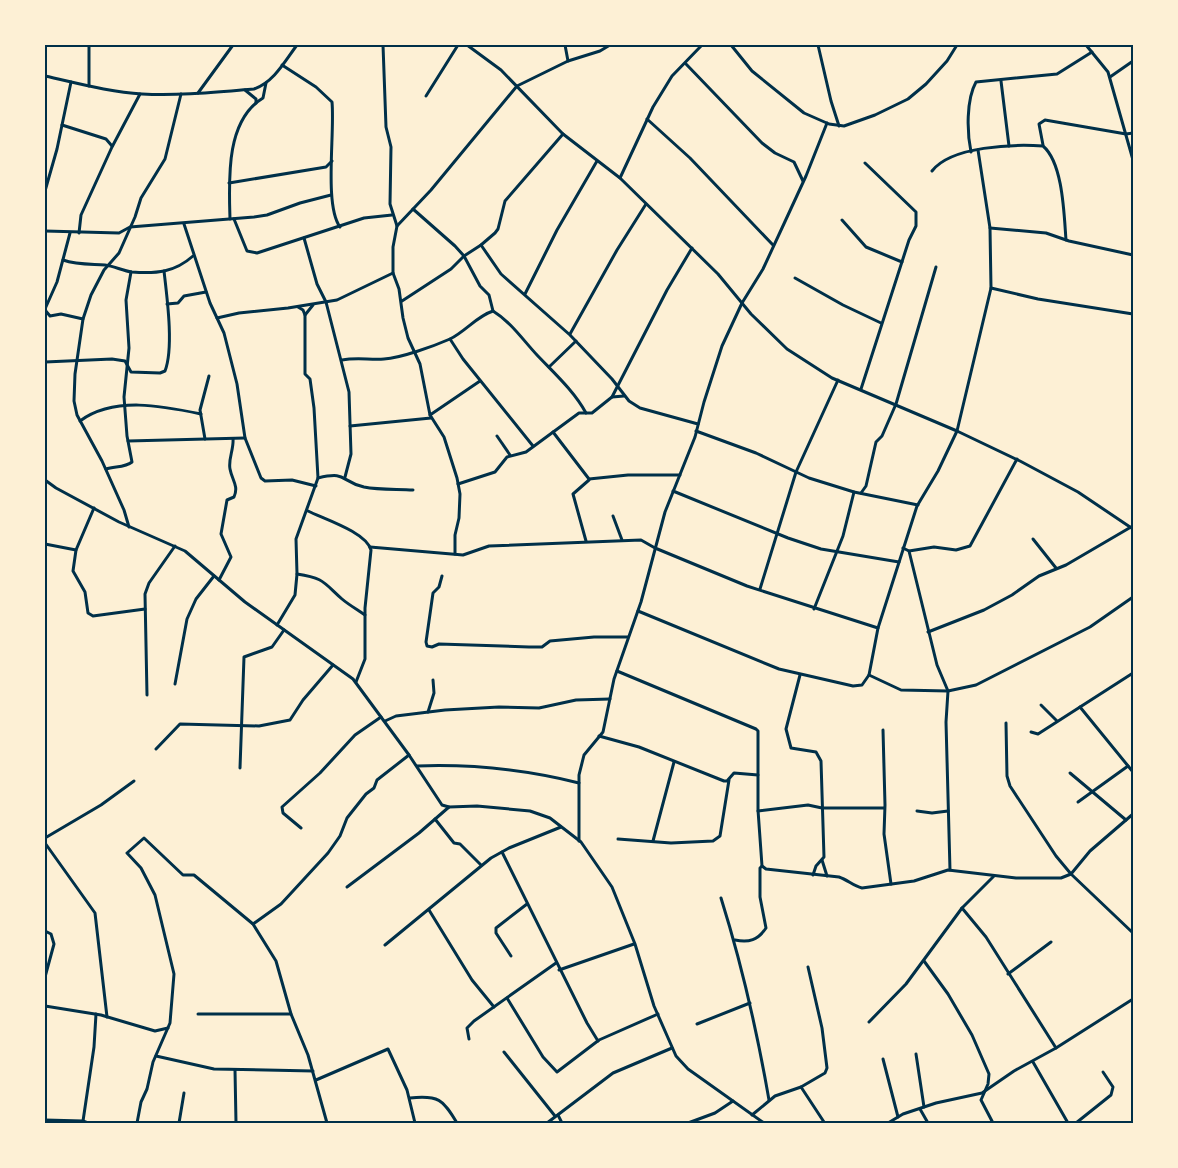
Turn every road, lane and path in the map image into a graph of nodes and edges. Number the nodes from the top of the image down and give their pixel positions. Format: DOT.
graph roads {
  1 [pos="89,45"];
  2 [pos="233,45"];
  3 [pos="297,45"];
  4 [pos="383,45"];
  5 [pos="458,45"];
  6 [pos="467,45"];
  7 [pos="565,45"];
  8 [pos="610,45"];
  9 [pos="702,45"];
  10 [pos="731,45"];
  11 [pos="818,45"];
  12 [pos="957,45"];
  13 [pos="1086,45"];
  14 [pos="1092,52"];
  15 [pos="568,61"];
  16 [pos="1133,61"];
  17 [pos="686,64"];
  18 [pos="282,65"];
  19 [pos="45,76"];
  20 [pos="1110,77"];
  21 [pos="1000,81"];
  22 [pos="71,82"];
  23 [pos="266,83"];
  24 [pos="89,86"];
  25 [pos="517,86"];
  26 [pos="245,90"];
  27 [pos="198,93"];
  28 [pos="140,94"];
  29 [pos="181,94"];
  30 [pos="426,96"];
  31 [pos="255,103"];
  32 [pos="647,119"];
  33 [pos="827,123"];
  34 [pos="62,125"];
  35 [pos="839,126"];
  36 [pos="1133,133"];
  37 [pos="563,134"];
  38 [pos="1126,134"];
  39 [pos="1043,146"];
  40 [pos="112,147"];
  41 [pos="1009,147"];
  42 [pos="978,150"];
  43 [pos="971,152"];
  44 [pos="1133,160"];
  45 [pos="332,161"];
  46 [pos="597,161"];
  47 [pos="865,164"];
  48 [pos="932,171"];
  49 [pos="620,178"];
  50 [pos="804,182"];
  51 [pos="229,183"];
  52 [pos="45,191"];
  53 [pos="331,195"];
  54 [pos="646,204"];
  55 [pos="412,209"];
  56 [pos="392,215"];
  57 [pos="232,219"];
  58 [pos="335,220"];
  59 [pos="842,220"];
  60 [pos="184,224"];
  61 [pos="397,226"];
  62 [pos="130,227"];
  63 [pos="340,227"];
  64 [pos="990,228"];
  65 [pos="331,230"];
  66 [pos="45,231"];
  67 [pos="78,232"];
  68 [pos="70,233"];
  69 [pos="304,238"];
  70 [pos="1066,240"];
  71 [pos="481,245"];
  72 [pos="774,246"];
  73 [pos="692,248"];
  74 [pos="194,255"];
  75 [pos="1133,255"];
  76 [pos="464,256"];
  77 [pos="63,260"];
  78 [pos="902,262"];
  79 [pos="108,265"];
  80 [pos="936,267"];
  81 [pos="164,271"];
  82 [pos="131,272"];
  83 [pos="393,273"];
  84 [pos="795,278"];
  85 [pos="991,288"];
  86 [pos="206,292"];
  87 [pos="525,294"];
  88 [pos="326,302"];
  89 [pos="401,302"];
  90 [pos="742,303"];
  91 [pos="167,304"];
  92 [pos="314,304"];
  93 [pos="298,307"];
  94 [pos="45,310"];
  95 [pos="494,311"];
  96 [pos="1133,314"];
  97 [pos="305,315"];
  98 [pos="217,318"];
  99 [pos="83,319"];
  100 [pos="881,323"];
  101 [pos="570,334"];
  102 [pos="450,339"];
  103 [pos="576,341"];
  104 [pos="414,351"];
  105 [pos="77,359"];
  106 [pos="342,360"];
  107 [pos="45,362"];
  108 [pos="127,364"];
  109 [pos="549,367"];
  110 [pos="209,376"];
  111 [pos="480,380"];
  112 [pos="838,380"];
  113 [pos="618,385"];
  114 [pos="861,389"];
  115 [pos="624,396"];
  116 [pos="612,397"];
  117 [pos="896,404"];
  118 [pos="125,405"];
  119 [pos="586,413"];
  120 [pos="201,414"];
  121 [pos="430,417"];
  122 [pos="80,421"];
  123 [pos="698,424"];
  124 [pos="350,426"];
  125 [pos="696,431"];
  126 [pos="957,431"];
  127 [pos="553,432"];
  128 [pos="497,435"];
  129 [pos="245,438"];
  130 [pos="204,439"];
  131 [pos="233,439"];
  132 [pos="127,441"];
  133 [pos="533,446"];
  134 [pos="510,455"];
  135 [pos="1017,459"];
  136 [pos="106,469"];
  137 [pos="796,472"];
  138 [pos="680,475"];
  139 [pos="345,477"];
  140 [pos="318,478"];
  141 [pos="589,479"];
  142 [pos="45,480"];
  143 [pos="458,484"];
  144 [pos="316,486"];
  145 [pos="413,490"];
  146 [pos="673,490"];
  147 [pos="854,492"];
  148 [pos="861,493"];
  149 [pos="918,505"];
  150 [pos="93,508"];
  151 [pos="307,511"];
  152 [pos="613,516"];
  153 [pos="129,526"];
  154 [pos="1132,528"];
  155 [pos="778,533"];
  156 [pos="1033,539"];
  157 [pos="622,540"];
  158 [pos="586,541"];
  159 [pos="45,544"];
  160 [pos="175,546"];
  161 [pos="370,547"];
  162 [pos="655,548"];
  163 [pos="903,548"];
  164 [pos="76,550"];
  165 [pos="909,551"];
  166 [pos="837,552"];
  167 [pos="455,554"];
  168 [pos="899,562"];
  169 [pos="1057,568"];
  170 [pos="297,574"];
  171 [pos="214,576"];
  172 [pos="442,576"];
  173 [pos="219,580"];
  174 [pos="760,589"];
  175 [pos="1133,597"];
  176 [pos="145,609"];
  177 [pos="814,609"];
  178 [pos="638,611"];
  179 [pos="365,615"];
  180 [pos="277,625"];
  181 [pos="878,628"];
  182 [pos="284,630"];
  183 [pos="928,633"];
  184 [pos="628,637"];
  185 [pos="333,665"];
  186 [pos="617,671"];
  187 [pos="1133,673"];
  188 [pos="800,674"];
  189 [pos="869,675"];
  190 [pos="433,680"];
  191 [pos="356,682"];
  192 [pos="175,684"];
  193 [pos="948,691"];
  194 [pos="147,695"];
  195 [pos="610,699"];
  196 [pos="1041,705"];
  197 [pos="1080,707"];
  198 [pos="428,712"];
  199 [pos="381,717"];
  200 [pos="385,721"];
  201 [pos="1057,721"];
  202 [pos="1006,723"];
  203 [pos="242,725"];
  204 [pos="883,730"];
  205 [pos="1031,732"];
  206 [pos="599,736"];
  207 [pos="156,749"];
  208 [pos="409,755"];
  209 [pos="674,762"];
  210 [pos="417,766"];
  211 [pos="1128,766"];
  212 [pos="240,768"];
  213 [pos="1133,772"];
  214 [pos="1070,773"];
  215 [pos="758,775"];
  216 [pos="729,778"];
  217 [pos="134,781"];
  218 [pos="579,783"];
  219 [pos="1092,792"];
  220 [pos="1078,802"];
  221 [pos="449,807"];
  222 [pos="822,808"];
  223 [pos="884,808"];
  224 [pos="758,811"];
  225 [pos="917,811"];
  226 [pos="948,811"];
  227 [pos="1132,816"];
  228 [pos="435,819"];
  229 [pos="1126,820"];
  230 [pos="561,827"];
  231 [pos="301,828"];
  232 [pos="618,839"];
  233 [pos="45,840"];
  234 [pos="579,841"];
  235 [pos="653,841"];
  236 [pos="502,852"];
  237 [pos="822,860"];
  238 [pos="482,866"];
  239 [pos="762,866"];
  240 [pos="950,870"];
  241 [pos="1071,874"];
  242 [pos="813,875"];
  243 [pos="827,876"];
  244 [pos="994,876"];
  245 [pos="891,884"];
  246 [pos="348,887"];
  247 [pos="721,898"];
  248 [pos="527,904"];
  249 [pos="962,908"];
  250 [pos="429,910"];
  251 [pos="253,924"];
  252 [pos="45,931"];
  253 [pos="1133,933"];
  254 [pos="735,940"];
  255 [pos="1052,942"];
  256 [pos="635,944"];
  257 [pos="385,945"];
  258 [pos="511,956"];
  259 [pos="924,961"];
  260 [pos="556,963"];
  261 [pos="808,967"];
  262 [pos="559,970"];
  263 [pos="1008,974"];
  264 [pos="45,977"];
  265 [pos="507,998"];
  266 [pos="1133,999"];
  267 [pos="750,1003"];
  268 [pos="45,1006"];
  269 [pos="494,1007"];
  270 [pos="96,1014"];
  271 [pos="198,1014"];
  272 [pos="291,1014"];
  273 [pos="658,1014"];
  274 [pos="106,1017"];
  275 [pos="869,1022"];
  276 [pos="697,1024"];
  277 [pos="168,1029"];
  278 [pos="469,1039"];
  279 [pos="598,1041"];
  280 [pos="672,1048"];
  281 [pos="1056,1048"];
  282 [pos="504,1052"];
  283 [pos="915,1054"];
  284 [pos="156,1056"];
  285 [pos="883,1059"];
  286 [pos="1033,1062"];
  287 [pos="235,1070"];
  288 [pos="313,1071"];
  289 [pos="1103,1072"];
  290 [pos="315,1080"];
  291 [pos="801,1087"];
  292 [pos="184,1093"];
  293 [pos="982,1094"];
  294 [pos="410,1098"];
  295 [pos="769,1100"];
  296 [pos="733,1101"];
  297 [pos="922,1108"];
  298 [pos="752,1115"];
  299 [pos="556,1116"];
  300 [pos="898,1117"];
  301 [pos="45,1120"];
  302 [pos="83,1121"];
  303 [pos="824,1122"];
  304 [pos="88,1123"];
  305 [pos="136,1123"];
  306 [pos="179,1123"];
  307 [pos="236,1123"];
  308 [pos="327,1123"];
  309 [pos="415,1123"];
  310 [pos="456,1123"];
  311 [pos="547,1123"];
  312 [pos="562,1123"];
  313 [pos="688,1123"];
  314 [pos="764,1123"];
  315 [pos="888,1123"];
  316 [pos="928,1123"];
  317 [pos="993,1123"];
  318 [pos="1068,1123"];
  319 [pos="1076,1123"];
  1 -- 24 [label="street"];
  2 -- 27 [label="street"];
  3 -- 18 [label="street"];
  4 -- 56 [label="street"];
  5 -- 30 [label="street"];
  6 -- 25 [label="street"];
  7 -- 15 [label="street"];
  8 -- 15 [label="street"];
  9 -- 17 [label="street"];
  10 -- 33 [label="street"];
  11 -- 35 [label="street"];
  12 -- 35 [label="street"];
  13 -- 14 [label="street"];
  14 -- 20 [label="street"];
  14 -- 21 [label="street"];
  15 -- 25 [label="street"];
  16 -- 20 [label="street"];
  17 -- 32 [label="street"];
  17 -- 50 [label="street"];
  18 -- 23 [label="street"];
  18 -- 45 [label="street"];
  19 -- 22 [label="street"];
  20 -- 38 [label="street"];
  21 -- 41 [label="street"];
  21 -- 43 [label="street"];
  22 -- 24 [label="street"];
  22 -- 34 [label="street"];
  23 -- 26 [label="street"];
  23 -- 31 [label="street"];
  24 -- 28 [label="street"];
  25 -- 37 [label="street"];
  25 -- 55 [label="street"];
  26 -- 27 [label="street"];
  26 -- 31 [label="street"];
  27 -- 29 [label="street"];
  28 -- 29 [label="street"];
  28 -- 40 [label="street"];
  29 -- 62 [label="street"];
  31 -- 51 [label="street"];
  32 -- 49 [label="street"];
  32 -- 72 [label="street"];
  33 -- 35 [label="street"];
  33 -- 50 [label="street"];
  34 -- 40 [label="street"];
  34 -- 52 [label="street"];
  36 -- 38 [label="street"];
  37 -- 46 [label="street"];
  37 -- 71 [label="street"];
  38 -- 39 [label="street"];
  38 -- 44 [label="street"];
  39 -- 41 [label="street"];
  39 -- 70 [label="street"];
  40 -- 67 [label="street"];
  41 -- 42 [label="street"];
  42 -- 43 [label="street"];
  42 -- 64 [label="street"];
  43 -- 48 [label="street"];
  45 -- 51 [label="street"];
  45 -- 53 [label="street"];
  46 -- 49 [label="street"];
  46 -- 87 [label="street"];
  47 -- 78 [label="street"];
  49 -- 54 [label="street"];
  50 -- 72 [label="street"];
  51 -- 57 [label="street"];
  53 -- 57 [label="street"];
  53 -- 58 [label="street"];
  54 -- 73 [label="street"];
  54 -- 101 [label="street"];
  55 -- 61 [label="street"];
  55 -- 76 [label="street"];
  56 -- 61 [label="street"];
  56 -- 63 [label="street"];
  57 -- 60 [label="street"];
  57 -- 69 [label="street"];
  58 -- 63 [label="street"];
  58 -- 65 [label="street"];
  59 -- 78 [label="street"];
  60 -- 62 [label="street"];
  60 -- 74 [label="street"];
  61 -- 83 [label="street"];
  62 -- 67 [label="street"];
  62 -- 79 [label="street"];
  63 -- 65 [label="street"];
  64 -- 70 [label="street"];
  64 -- 85 [label="street"];
  65 -- 69 [label="street"];
  66 -- 68 [label="street"];
  67 -- 68 [label="street"];
  68 -- 77 [label="street"];
  69 -- 88 [label="street"];
  70 -- 75 [label="street"];
  71 -- 76 [label="street"];
  71 -- 87 [label="street"];
  72 -- 90 [label="street"];
  73 -- 90 [label="street"];
  73 -- 113 [label="street"];
  74 -- 81 [label="street"];
  74 -- 86 [label="street"];
  76 -- 89 [label="street"];
  76 -- 95 [label="street"];
  77 -- 79 [label="street"];
  77 -- 94 [label="street"];
  78 -- 100 [label="street"];
  79 -- 82 [label="street"];
  79 -- 99 [label="street"];
  80 -- 117 [label="street"];
  81 -- 82 [label="street"];
  81 -- 91 [label="street"];
  82 -- 108 [label="street"];
  83 -- 88 [label="street"];
  83 -- 89 [label="street"];
  84 -- 100 [label="street"];
  85 -- 96 [label="street"];
  85 -- 126 [label="street"];
  86 -- 91 [label="street"];
  86 -- 98 [label="street"];
  87 -- 101 [label="street"];
  88 -- 92 [label="street"];
  88 -- 106 [label="street"];
  89 -- 104 [label="street"];
  90 -- 112 [label="street"];
  90 -- 123 [label="street"];
  91 -- 108 [label="street"];
  92 -- 93 [label="street"];
  92 -- 97 [label="street"];
  93 -- 97 [label="street"];
  93 -- 98 [label="street"];
  94 -- 99 [label="street"];
  95 -- 102 [label="street"];
  95 -- 109 [label="street"];
  97 -- 140 [label="street"];
  98 -- 129 [label="street"];
  99 -- 105 [label="street"];
  100 -- 114 [label="street"];
  101 -- 103 [label="street"];
  102 -- 104 [label="street"];
  102 -- 111 [label="street"];
  103 -- 109 [label="street"];
  103 -- 113 [label="street"];
  104 -- 106 [label="street"];
  104 -- 121 [label="street"];
  105 -- 107 [label="street"];
  105 -- 108 [label="street"];
  105 -- 122 [label="street"];
  106 -- 124 [label="street"];
  108 -- 118 [label="street"];
  109 -- 119 [label="street"];
  110 -- 120 [label="street"];
  111 -- 121 [label="street"];
  111 -- 133 [label="street"];
  112 -- 114 [label="street"];
  112 -- 137 [label="street"];
  113 -- 115 [label="street"];
  113 -- 116 [label="street"];
  114 -- 117 [label="street"];
  115 -- 116 [label="street"];
  115 -- 123 [label="street"];
  116 -- 119 [label="street"];
  117 -- 126 [label="street"];
  117 -- 148 [label="street"];
  118 -- 120 [label="street"];
  118 -- 122 [label="street"];
  118 -- 132 [label="street"];
  119 -- 127 [label="street"];
  120 -- 130 [label="street"];
  121 -- 124 [label="street"];
  121 -- 143 [label="street"];
  122 -- 136 [label="street"];
  123 -- 125 [label="street"];
  124 -- 139 [label="street"];
  125 -- 137 [label="street"];
  125 -- 138 [label="street"];
  126 -- 135 [label="street"];
  126 -- 149 [label="street"];
  127 -- 133 [label="street"];
  127 -- 141 [label="street"];
  128 -- 134 [label="street"];
  129 -- 131 [label="street"];
  129 -- 144 [label="street"];
  130 -- 131 [label="street"];
  130 -- 132 [label="street"];
  131 -- 173 [label="street"];
  132 -- 136 [label="street"];
  133 -- 134 [label="street"];
  134 -- 143 [label="street"];
  135 -- 154 [label="street"];
  135 -- 165 [label="street"];
  136 -- 153 [label="street"];
  137 -- 147 [label="street"];
  137 -- 155 [label="street"];
  138 -- 141 [label="street"];
  138 -- 146 [label="street"];
  139 -- 140 [label="street"];
  139 -- 145 [label="street"];
  140 -- 144 [label="street"];
  141 -- 158 [label="street"];
  142 -- 150 [label="street"];
  143 -- 167 [label="street"];
  144 -- 151 [label="street"];
  146 -- 155 [label="street"];
  146 -- 162 [label="street"];
  147 -- 148 [label="street"];
  147 -- 166 [label="street"];
  148 -- 149 [label="street"];
  149 -- 163 [label="street"];
  150 -- 153 [label="street"];
  150 -- 164 [label="street"];
  151 -- 161 [label="street"];
  151 -- 170 [label="street"];
  152 -- 157 [label="street"];
  153 -- 160 [label="street"];
  154 -- 169 [label="street"];
  155 -- 166 [label="street"];
  155 -- 174 [label="street"];
  156 -- 169 [label="street"];
  157 -- 158 [label="street"];
  157 -- 162 [label="street"];
  158 -- 167 [label="street"];
  159 -- 164 [label="street"];
  160 -- 171 [label="street"];
  160 -- 176 [label="street"];
  161 -- 167 [label="street"];
  161 -- 179 [label="street"];
  162 -- 174 [label="street"];
  162 -- 178 [label="street"];
  163 -- 165 [label="street"];
  163 -- 168 [label="street"];
  164 -- 176 [label="street"];
  165 -- 183 [label="street"];
  166 -- 168 [label="street"];
  166 -- 177 [label="street"];
  168 -- 181 [label="street"];
  169 -- 183 [label="street"];
  170 -- 179 [label="street"];
  170 -- 180 [label="street"];
  171 -- 173 [label="street"];
  171 -- 192 [label="street"];
  172 -- 184 [label="street"];
  173 -- 180 [label="street"];
  174 -- 177 [label="street"];
  175 -- 193 [label="street"];
  176 -- 194 [label="street"];
  177 -- 181 [label="street"];
  178 -- 184 [label="street"];
  178 -- 188 [label="street"];
  179 -- 191 [label="street"];
  180 -- 182 [label="street"];
  181 -- 189 [label="street"];
  182 -- 185 [label="street"];
  182 -- 203 [label="street"];
  183 -- 193 [label="street"];
  184 -- 186 [label="street"];
  185 -- 191 [label="street"];
  185 -- 203 [label="street"];
  186 -- 195 [label="street"];
  186 -- 215 [label="street"];
  187 -- 197 [label="street"];
  188 -- 189 [label="street"];
  188 -- 222 [label="street"];
  189 -- 193 [label="street"];
  190 -- 198 [label="street"];
  191 -- 199 [label="street"];
  193 -- 226 [label="street"];
  195 -- 198 [label="street"];
  195 -- 206 [label="street"];
  196 -- 201 [label="street"];
  197 -- 201 [label="street"];
  197 -- 211 [label="street"];
  198 -- 200 [label="street"];
  199 -- 200 [label="street"];
  199 -- 231 [label="street"];
  200 -- 208 [label="street"];
  201 -- 205 [label="street"];
  202 -- 241 [label="street"];
  203 -- 207 [label="street"];
  203 -- 212 [label="street"];
  204 -- 223 [label="street"];
  206 -- 209 [label="street"];
  206 -- 218 [label="street"];
  208 -- 210 [label="street"];
  208 -- 251 [label="street"];
  209 -- 216 [label="street"];
  209 -- 235 [label="street"];
  210 -- 218 [label="street"];
  210 -- 221 [label="street"];
  211 -- 213 [label="street"];
  211 -- 219 [label="street"];
  214 -- 219 [label="street"];
  215 -- 216 [label="street"];
  215 -- 224 [label="street"];
  216 -- 235 [label="street"];
  217 -- 233 [label="street"];
  218 -- 234 [label="street"];
  219 -- 220 [label="street"];
  219 -- 229 [label="street"];
  221 -- 228 [label="street"];
  221 -- 230 [label="street"];
  222 -- 223 [label="street"];
  222 -- 224 [label="street"];
  222 -- 237 [label="street"];
  223 -- 245 [label="street"];
  224 -- 239 [label="street"];
  225 -- 226 [label="street"];
  226 -- 240 [label="street"];
  227 -- 229 [label="street"];
  228 -- 238 [label="street"];
  228 -- 246 [label="street"];
  229 -- 241 [label="street"];
  230 -- 234 [label="street"];
  230 -- 236 [label="street"];
  232 -- 235 [label="street"];
  233 -- 274 [label="street"];
  234 -- 256 [label="street"];
  236 -- 238 [label="street"];
  236 -- 248 [label="street"];
  237 -- 242 [label="street"];
  237 -- 243 [label="street"];
  238 -- 250 [label="street"];
  239 -- 242 [label="street"];
  239 -- 254 [label="street"];
  240 -- 244 [label="street"];
  240 -- 245 [label="street"];
  241 -- 244 [label="street"];
  241 -- 253 [label="street"];
  242 -- 243 [label="street"];
  243 -- 245 [label="street"];
  244 -- 249 [label="street"];
  247 -- 254 [label="street"];
  248 -- 258 [label="street"];
  248 -- 260 [label="street"];
  249 -- 259 [label="street"];
  249 -- 263 [label="street"];
  250 -- 257 [label="street"];
  250 -- 269 [label="street"];
  251 -- 272 [label="street"];
  251 -- 277 [label="street"];
  252 -- 264 [label="street"];
  254 -- 267 [label="street"];
  255 -- 263 [label="street"];
  256 -- 262 [label="street"];
  256 -- 273 [label="street"];
  259 -- 275 [label="street"];
  259 -- 293 [label="street"];
  260 -- 262 [label="street"];
  260 -- 265 [label="street"];
  261 -- 291 [label="street"];
  262 -- 279 [label="street"];
  263 -- 281 [label="street"];
  265 -- 269 [label="street"];
  265 -- 279 [label="street"];
  266 -- 281 [label="street"];
  267 -- 276 [label="street"];
  267 -- 295 [label="street"];
  268 -- 270 [label="street"];
  269 -- 278 [label="street"];
  270 -- 274 [label="street"];
  270 -- 302 [label="street"];
  271 -- 272 [label="street"];
  272 -- 288 [label="street"];
  273 -- 279 [label="street"];
  273 -- 280 [label="street"];
  274 -- 277 [label="street"];
  277 -- 284 [label="street"];
  280 -- 296 [label="street"];
  280 -- 299 [label="street"];
  281 -- 286 [label="street"];
  282 -- 299 [label="street"];
  283 -- 297 [label="street"];
  284 -- 287 [label="street"];
  284 -- 305 [label="street"];
  285 -- 300 [label="street"];
  286 -- 293 [label="street"];
  286 -- 318 [label="street"];
  287 -- 288 [label="street"];
  287 -- 307 [label="street"];
  288 -- 290 [label="street"];
  289 -- 319 [label="street"];
  290 -- 294 [label="street"];
  290 -- 308 [label="street"];
  291 -- 295 [label="street"];
  291 -- 303 [label="street"];
  292 -- 306 [label="street"];
  293 -- 297 [label="street"];
  293 -- 317 [label="street"];
  294 -- 309 [label="street"];
  294 -- 310 [label="street"];
  295 -- 298 [label="street"];
  296 -- 298 [label="street"];
  296 -- 313 [label="street"];
  297 -- 300 [label="street"];
  297 -- 316 [label="street"];
  298 -- 314 [label="street"];
  299 -- 311 [label="street"];
  299 -- 312 [label="street"];
  300 -- 315 [label="street"];
  301 -- 302 [label="street"];
  302 -- 304 [label="street"];
}
